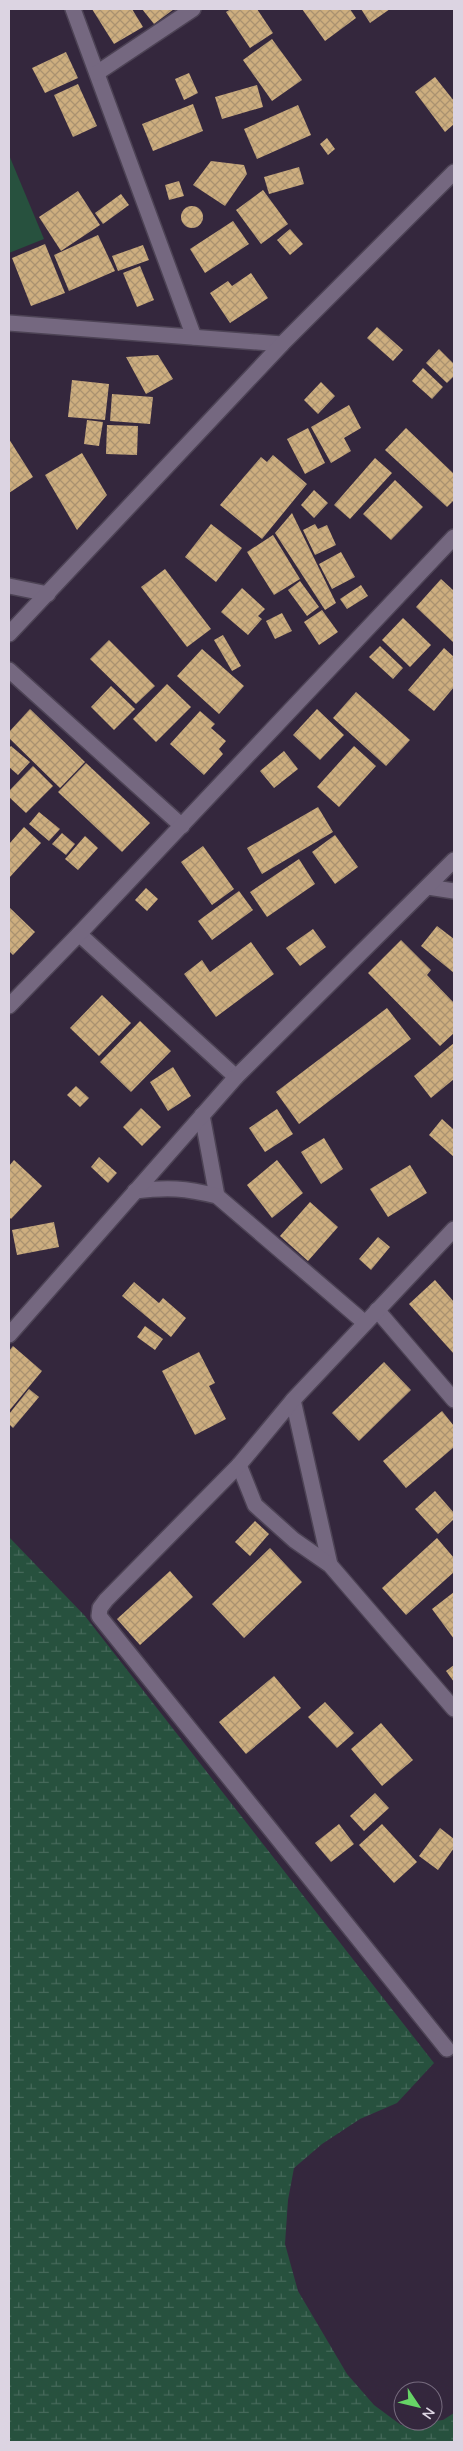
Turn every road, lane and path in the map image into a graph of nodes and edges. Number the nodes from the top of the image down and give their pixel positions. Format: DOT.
graph roads {
  1 [pos="73,9"];
  2 [pos="193,9"];
  3 [pos="97,73"];
  4 [pos="454,172"];
  5 [pos="9,323"];
  6 [pos="194,337"];
  7 [pos="282,344"];
  8 [pos="454,537"];
  9 [pos="9,586"];
  10 [pos="48,594"];
  11 [pos="9,634"];
  12 [pos="9,670"];
  13 [pos="182,826"];
  14 [pos="454,860"];
  15 [pos="428,887"];
  16 [pos="454,891"];
  17 [pos="80,934"];
  18 [pos="9,1006"];
  19 [pos="236,1077"];
  20 [pos="202,1115"];
  21 [pos="135,1191"];
  22 [pos="217,1196"];
  23 [pos="454,1229"];
  24 [pos="377,1310"];
  25 [pos="365,1323"];
  26 [pos="9,1335"];
  27 [pos="293,1400"];
  28 [pos="454,1400"];
  29 [pos="239,1465"];
  30 [pos="330,1565"];
  31 [pos="454,1709"];
  32 [pos="447,2049"];
  1 -- 3 [label="street"];
  2 -- 3 [label="street"];
  3 -- 6 [label="street"];
  4 -- 7 [label="street"];
  5 -- 6 [label="street"];
  6 -- 7 [label="street"];
  7 -- 10 [label="street"];
  8 -- 13 [label="street"];
  9 -- 10 [label="street"];
  10 -- 11 [label="street"];
  12 -- 13 [label="street"];
  13 -- 17 [label="street"];
  14 -- 15 [label="street"];
  15 -- 16 [label="street"];
  15 -- 19 [label="street"];
  17 -- 18 [label="street"];
  17 -- 19 [label="street"];
  19 -- 20 [label="street"];
  20 -- 21 [label="street"];
  20 -- 22 [label="street"];
  21 -- 22 [label="street"];
  21 -- 26 [label="street"];
  22 -- 25 [label="street"];
  23 -- 24 [label="street"];
  24 -- 25 [label="street"];
  24 -- 28 [label="street"];
  25 -- 27 [label="street"];
  27 -- 29 [label="street"];
  27 -- 30 [label="street"];
  29 -- 30 [label="street"];
  29 -- 32 [label="street"];
  30 -- 31 [label="street"];
}
